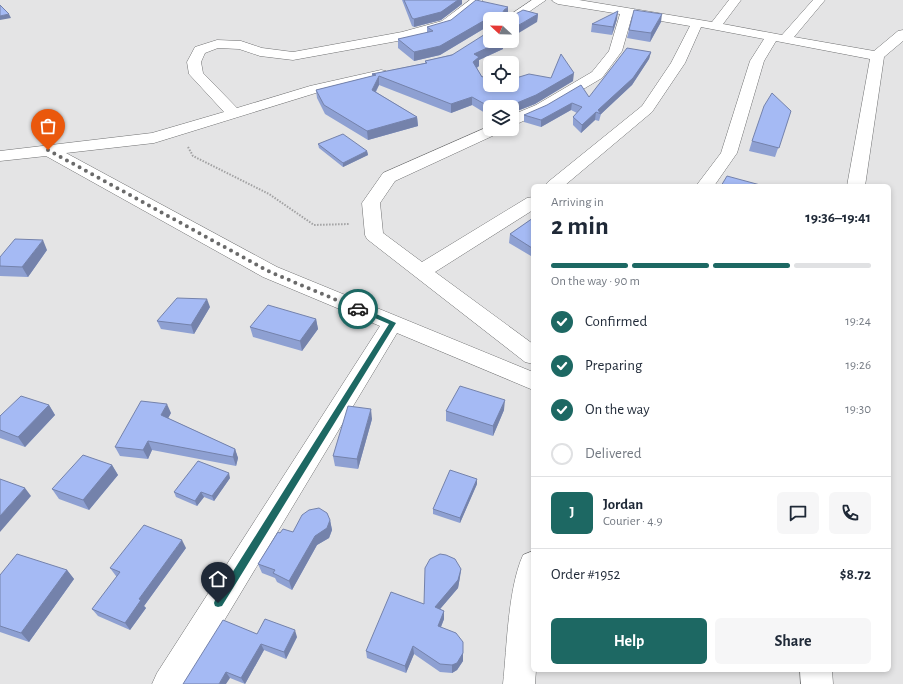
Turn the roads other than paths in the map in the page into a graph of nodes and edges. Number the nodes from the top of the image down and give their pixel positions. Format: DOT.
graph roads {
  1 [pos="477,0"];
  2 [pos="540,0"];
  3 [pos="558,0"];
  4 [pos="734,0"];
  5 [pos="819,0"];
  6 [pos="627,12"];
  7 [pos="519,13"];
  8 [pos="697,23"];
  9 [pos="715,26"];
  10 [pos="903,34"];
  11 [pos="779,38"];
  12 [pos="877,56"];
  13 [pos="392,72"];
  14 [pos="234,114"];
  15 [pos="519,118"];
  16 [pos="483,134"];
  17 [pos="48,150"];
  18 [pos="2,153"];
  19 [pos="556,184"];
  20 [pos="706,184"];
  21 [pos="856,184"];
  22 [pos="531,203"];
  23 [pos="422,271"];
  24 [pos="393,323"];
  25 [pos="531,354"];
  26 [pos="531,380"];
  27 [pos="531,577"];
  28 [pos="816,672"];
  29 [pos="168,684"];
  30 [pos="519,684"];
  31 [pos="816,684"];
  1 -- 14 [label="street"];
  2 -- 7 [label="street"];
  3 -- 6 [label="street"];
  4 -- 9 [label="street"];
  5 -- 11 [label="street"];
  6 -- 8 [label="street"];
  6 -- 15 [label="street"];
  8 -- 9 [label="street"];
  8 -- 19 [label="street"];
  9 -- 11 [label="street"];
  10 -- 12 [label="street"];
  11 -- 12 [label="street"];
  11 -- 20 [label="street"];
  12 -- 21 [label="street"];
  13 -- 14 [label="street"];
  14 -- 17 [label="street"];
  16 -- 23 [label="street"];
  17 -- 18 [label="street"];
  17 -- 24 [label="street"];
  22 -- 23 [label="street"];
  23 -- 25 [label="street"];
  24 -- 26 [label="street"];
  24 -- 29 [label="street"];
  27 -- 30 [label="street"];
  28 -- 31 [label="street"];
}
